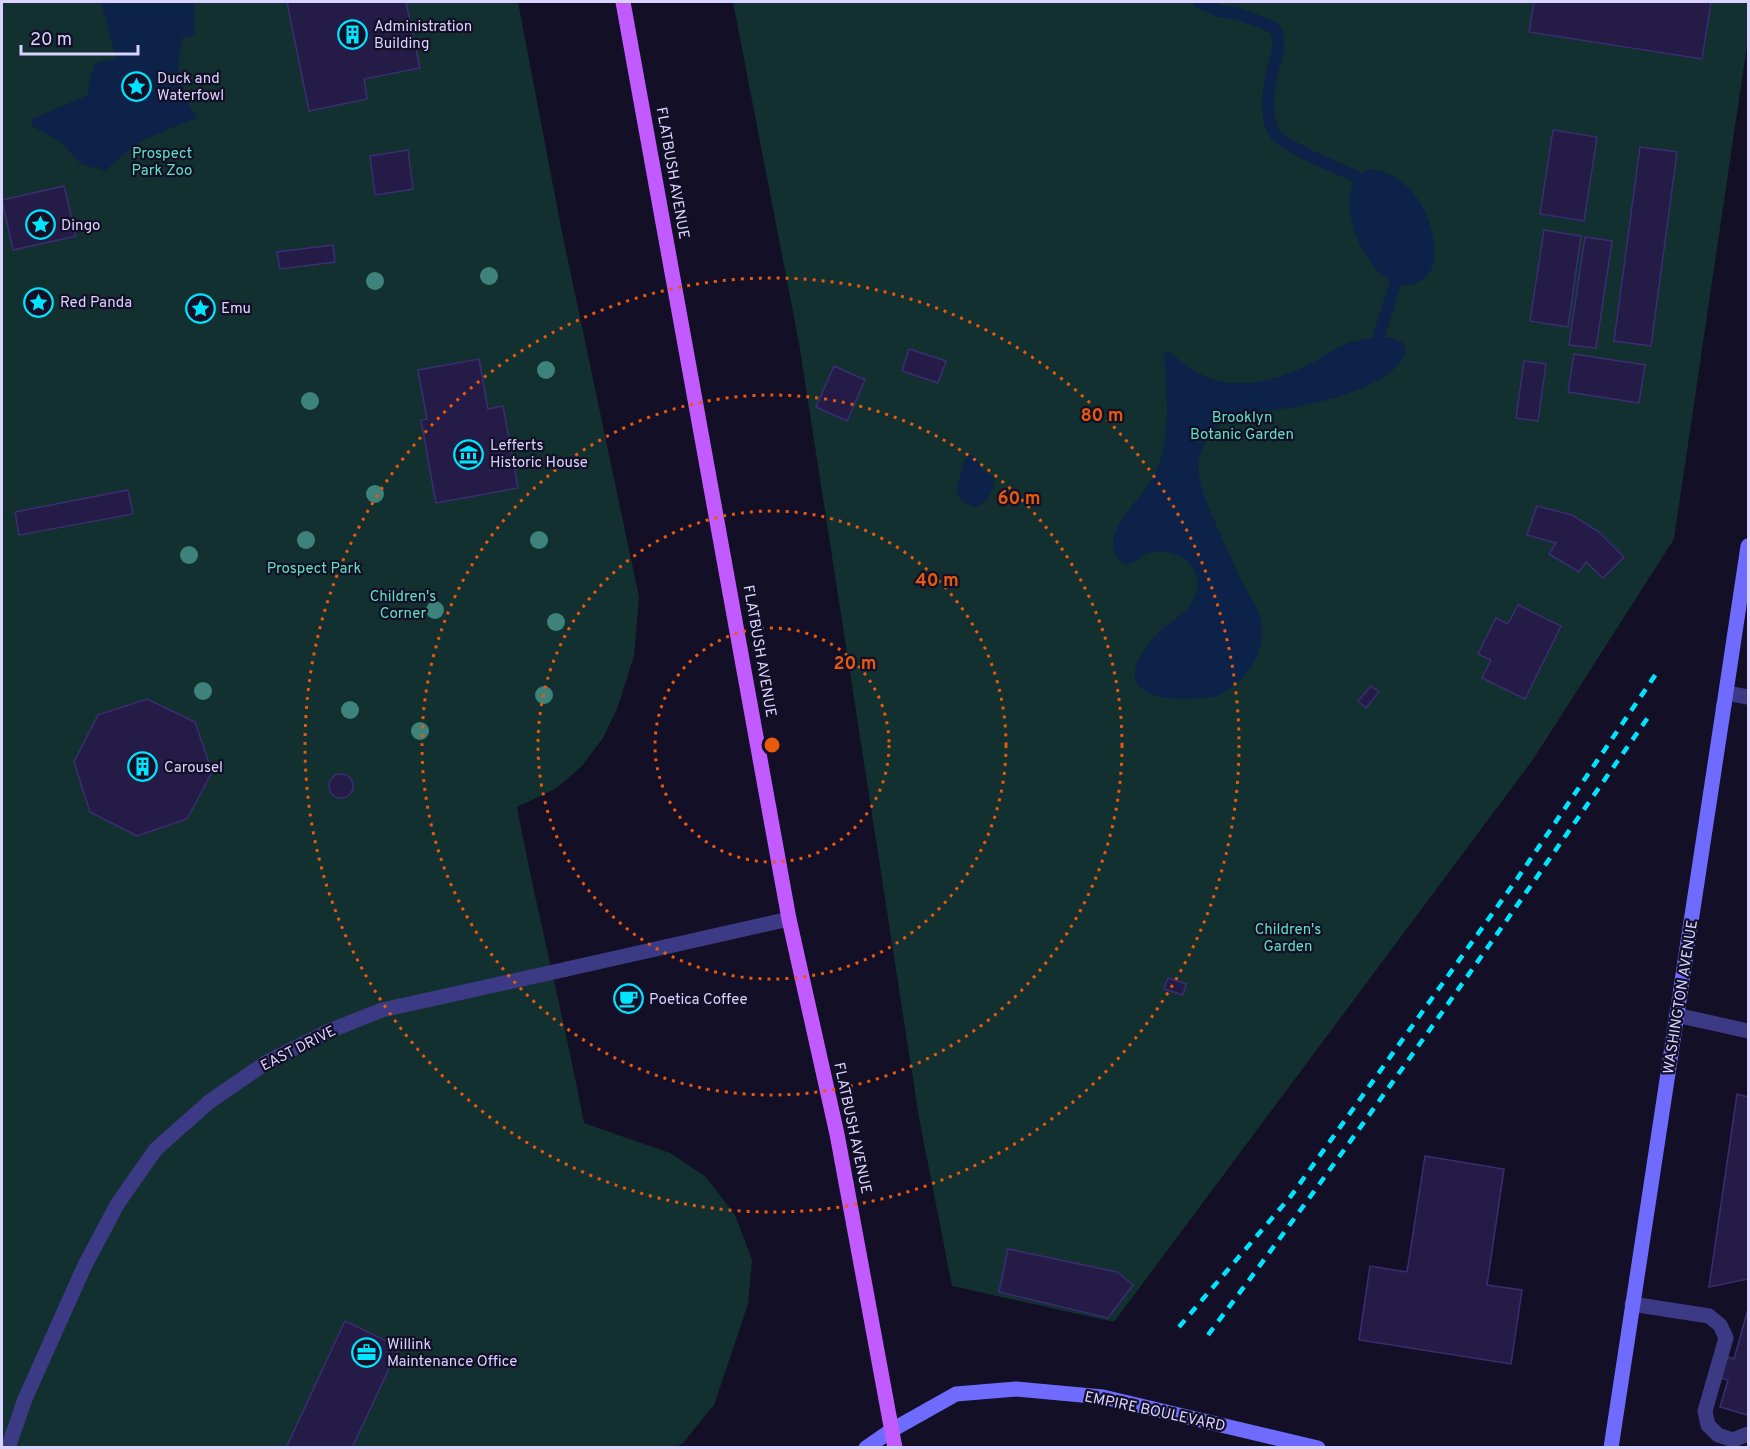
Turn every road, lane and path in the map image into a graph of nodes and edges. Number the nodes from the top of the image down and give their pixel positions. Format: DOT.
graph roads {
  1 [pos="623,2"];
  2 [pos="1749,546"];
  3 [pos="1749,697"];
  4 [pos="1725,699"];
  5 [pos="789,919"];
  6 [pos="1677,1015"];
  7 [pos="1749,1031"];
  8 [pos="1632,1305"];
  9 [pos="892,1430"];
  10 [pos="1749,1434"];
  11 [pos="8,1448"];
  12 [pos="866,1448"];
  13 [pos="895,1448"];
  14 [pos="1318,1448"];
  15 [pos="1611,1448"];
  1 -- 5 [label="main road, FLATBUSH AVENUE"];
  2 -- 4 [label="main road, WASHINGTON AVENUE, bridge"];
  3 -- 4 [label="street"];
  4 -- 6 [label="main road, WASHINGTON AVENUE"];
  5 -- 9 [label="main road, FLATBUSH AVENUE"];
  5 -- 11 [label="street, EAST DRIVE"];
  6 -- 7 [label="street"];
  6 -- 8 [label="main road, WASHINGTON AVENUE"];
  8 -- 10 [label="street"];
  8 -- 15 [label="main road, WASHINGTON AVENUE"];
  9 -- 12 [label="main road, EMPIRE BOULEVARD"];
  9 -- 13 [label="main road, FLATBUSH AVENUE"];
  9 -- 14 [label="main road, EMPIRE BOULEVARD"];
}
